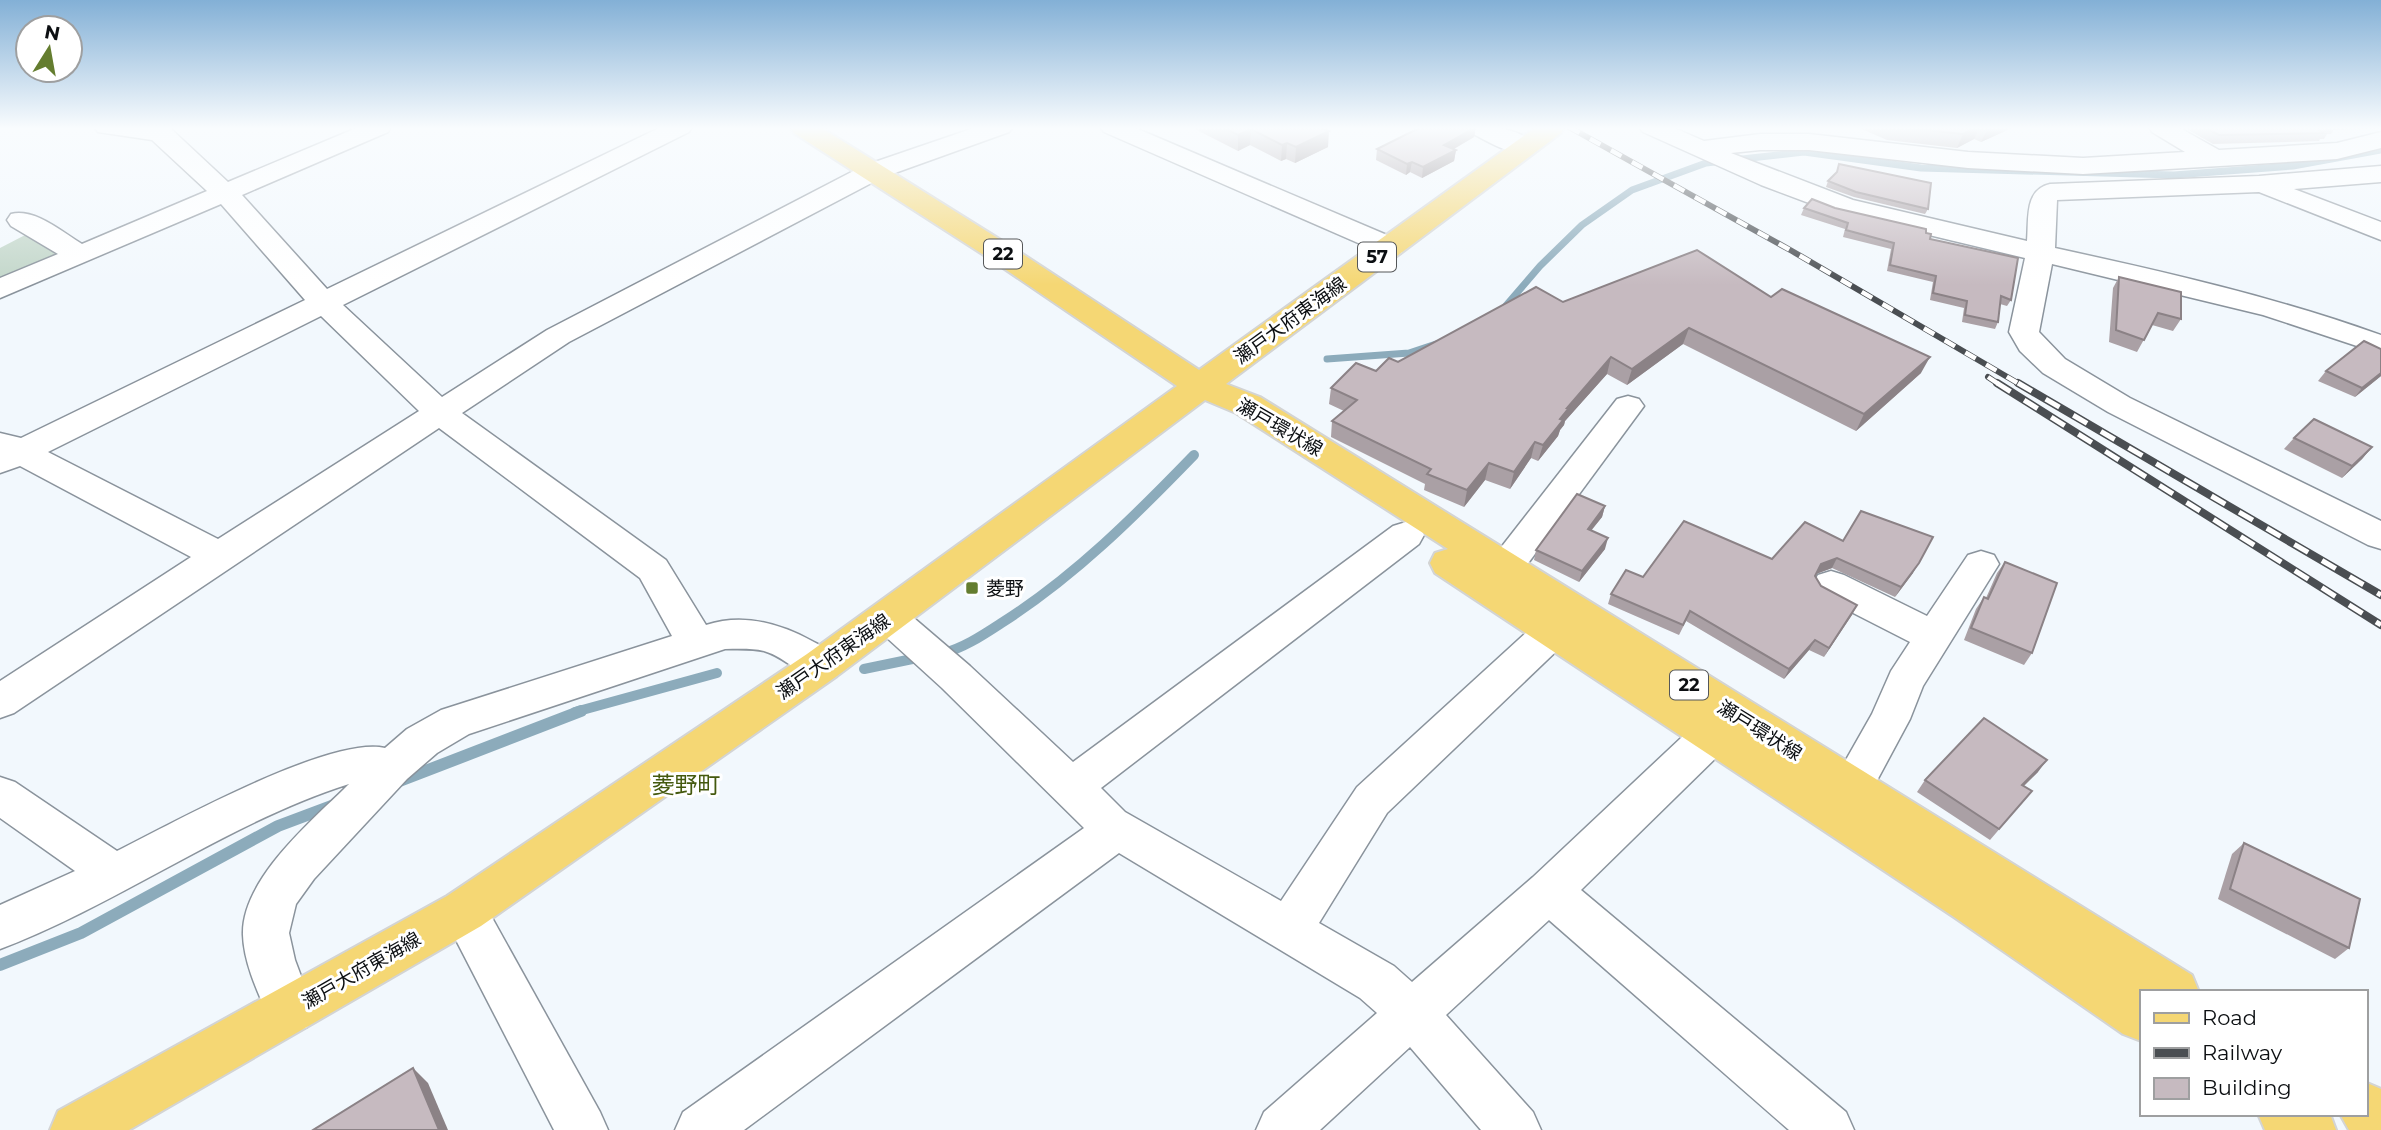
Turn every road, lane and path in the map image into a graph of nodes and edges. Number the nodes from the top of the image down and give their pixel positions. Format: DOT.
graph roads {
  1 [pos="211,180"];
  2 [pos="256,180"];
  3 [pos="573,180"];
  4 [pos="857,180"];
  5 [pos="884,180"];
  6 [pos="1236,180"];
  7 [pos="1481,180"];
  8 [pos="1773,180"];
  9 [pos="2311,180"];
  10 [pos="2259,184"];
  11 [pos="225,193"];
  12 [pos="20,220"];
  13 [pos="2381,232"];
  14 [pos="1391,247"];
  15 [pos="81,255"];
  16 [pos="2040,255"];
  17 [pos="0,289"];
  18 [pos="324,303"];
  19 [pos="2381,345"];
  20 [pos="1200,386"];
  21 [pos="1628,406"];
  22 [pos="439,412"];
  23 [pos="6,452"];
  24 [pos="1406,535"];
  25 [pos="2381,536"];
  26 [pos="219,556"];
  27 [pos="1981,564"];
  28 [pos="1505,568"];
  29 [pos="1831,585"];
  30 [pos="898,624"];
  31 [pos="1553,631"];
  32 [pos="1934,637"];
  33 [pos="695,641"];
  34 [pos="822,665"];
  35 [pos="0,702"];
  36 [pos="1713,734"];
  37 [pos="392,767"];
  38 [pos="1071,787"];
  39 [pos="1850,788"];
  40 [pos="0,795"];
  41 [pos="1117,829"];
  42 [pos="115,874"];
  43 [pos="1549,891"];
  44 [pos="464,911"];
  45 [pos="0,928"];
  46 [pos="1289,930"];
  47 [pos="2171,990"];
  48 [pos="290,1011"];
  49 [pos="1413,1014"];
  50 [pos="2140,1016"];
  51 [pos="2289,1116"];
  52 [pos="77,1130"];
  53 [pos="582,1130"];
  54 [pos="701,1130"];
  55 [pos="1282,1130"];
  56 [pos="1515,1130"];
  57 [pos="1828,1130"];
  58 [pos="2309,1130"];
  1 -- 11 [label="street"];
  2 -- 11 [label="street"];
  3 -- 18 [label="street"];
  4 -- 22 [label="street"];
  5 -- 20 [label="main road, 瀬戸環状線 / 22"];
  6 -- 14 [label="street"];
  7 -- 14 [label="main road, 瀬戸大府東海線 / 57"];
  8 -- 16 [label="street"];
  9 -- 10 [label="street"];
  10 -- 13 [label="street"];
  10 -- 16 [label="street"];
  11 -- 15 [label="street"];
  11 -- 18 [label="street"];
  12 -- 15 [label="street"];
  14 -- 20 [label="main road, 瀬戸大府東海線 / 57"];
  15 -- 17 [label="street"];
  16 -- 19 [label="street"];
  16 -- 25 [label="street"];
  18 -- 22 [label="street"];
  18 -- 23 [label="street"];
  20 -- 24 [label="main road, 瀬戸環状線 / 22"];
  20 -- 28 [label="main road, 瀬戸環状線 / 22"];
  20 -- 30 [label="main road, 瀬戸大府東海線 / 57"];
  21 -- 28 [label="street"];
  22 -- 26 [label="street"];
  22 -- 33 [label="street"];
  23 -- 26 [label="street"];
  24 -- 31 [label="main road, 瀬戸環状線 / 22"];
  24 -- 38 [label="street"];
  26 -- 35 [label="street"];
  27 -- 32 [label="street"];
  28 -- 39 [label="main road, 瀬戸環状線 / 22"];
  29 -- 32 [label="street"];
  30 -- 34 [label="main road, 瀬戸大府東海線 / 57"];
  30 -- 38 [label="street"];
  31 -- 36 [label="main road, 瀬戸環状線 / 22"];
  31 -- 46 [label="street"];
  32 -- 39 [label="street"];
  33 -- 34 [label="street"];
  33 -- 37 [label="street"];
  34 -- 44 [label="main road, 瀬戸大府東海線 / 57"];
  36 -- 43 [label="street"];
  36 -- 50 [label="main road, 瀬戸環状線 / 22"];
  37 -- 42 [label="street"];
  37 -- 48 [label="street"];
  38 -- 41 [label="street"];
  39 -- 47 [label="main road, 瀬戸環状線 / 22"];
  40 -- 42 [label="street"];
  41 -- 46 [label="street"];
  41 -- 54 [label="street"];
  42 -- 45 [label="street"];
  43 -- 49 [label="street"];
  43 -- 57 [label="street"];
  44 -- 48 [label="main road, 瀬戸大府東海線 / 57"];
  44 -- 53 [label="street"];
  46 -- 49 [label="street"];
  48 -- 52 [label="main road, 瀬戸大府東海線 / 57"];
  49 -- 55 [label="street"];
  49 -- 56 [label="street"];
  51 -- 58 [label="main road"];
}
